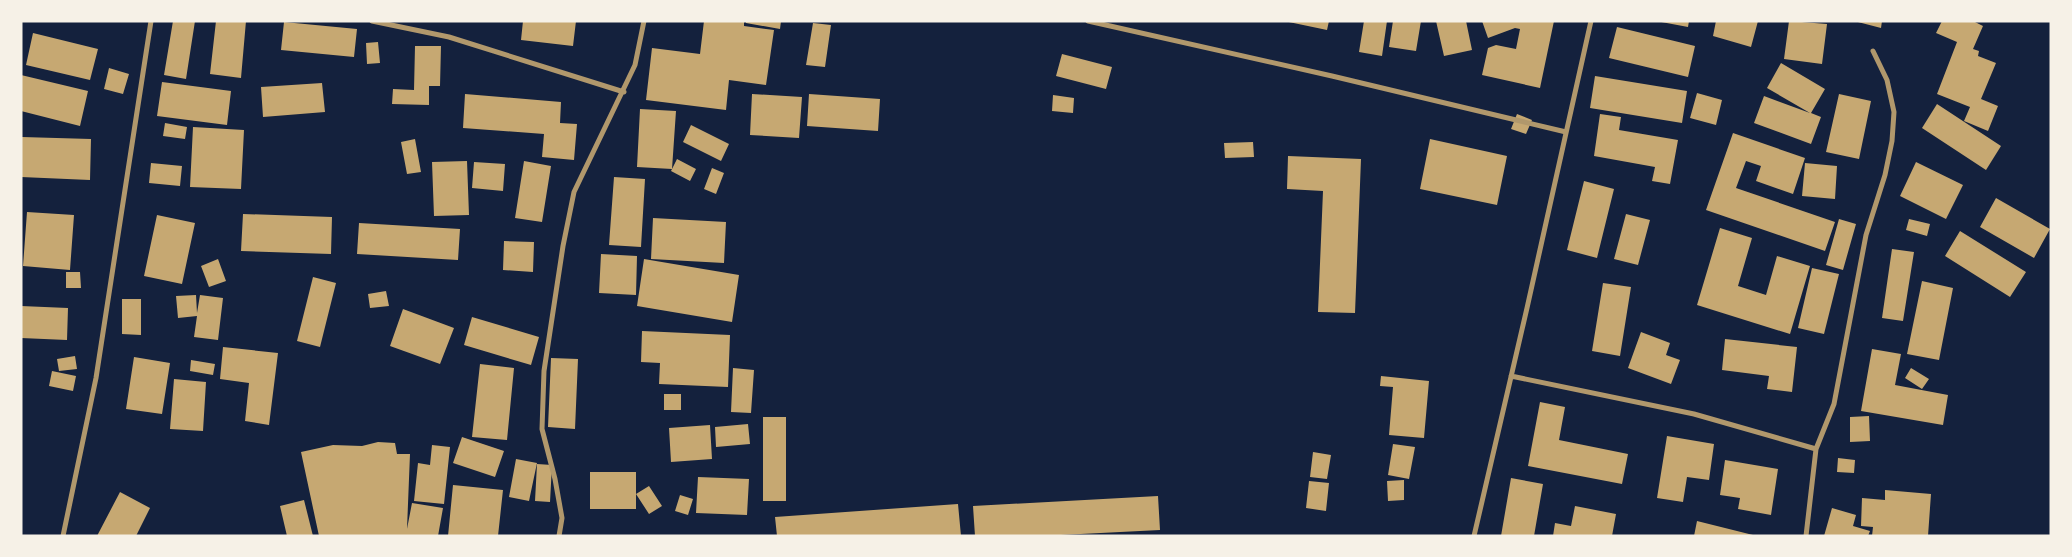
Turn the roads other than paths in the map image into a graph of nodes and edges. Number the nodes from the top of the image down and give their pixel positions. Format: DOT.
graph roads {
  1 [pos="151,21"];
  2 [pos="372,21"];
  3 [pos="644,21"];
  4 [pos="1088,21"];
  5 [pos="1591,21"];
  6 [pos="1873,51"];
  7 [pos="624,92"];
  8 [pos="1566,132"];
  9 [pos="1511,376"];
  10 [pos="1816,448"];
  11 [pos="63,536"];
  12 [pos="559,536"];
  13 [pos="1474,536"];
  14 [pos="1806,536"];
  1 -- 11 [label="street"];
  2 -- 7 [label="street"];
  3 -- 7 [label="street"];
  4 -- 8 [label="street"];
  5 -- 8 [label="street"];
  6 -- 10 [label="street"];
  7 -- 12 [label="street"];
  8 -- 9 [label="street"];
  9 -- 10 [label="street"];
  9 -- 13 [label="street"];
  10 -- 14 [label="street"];
}
